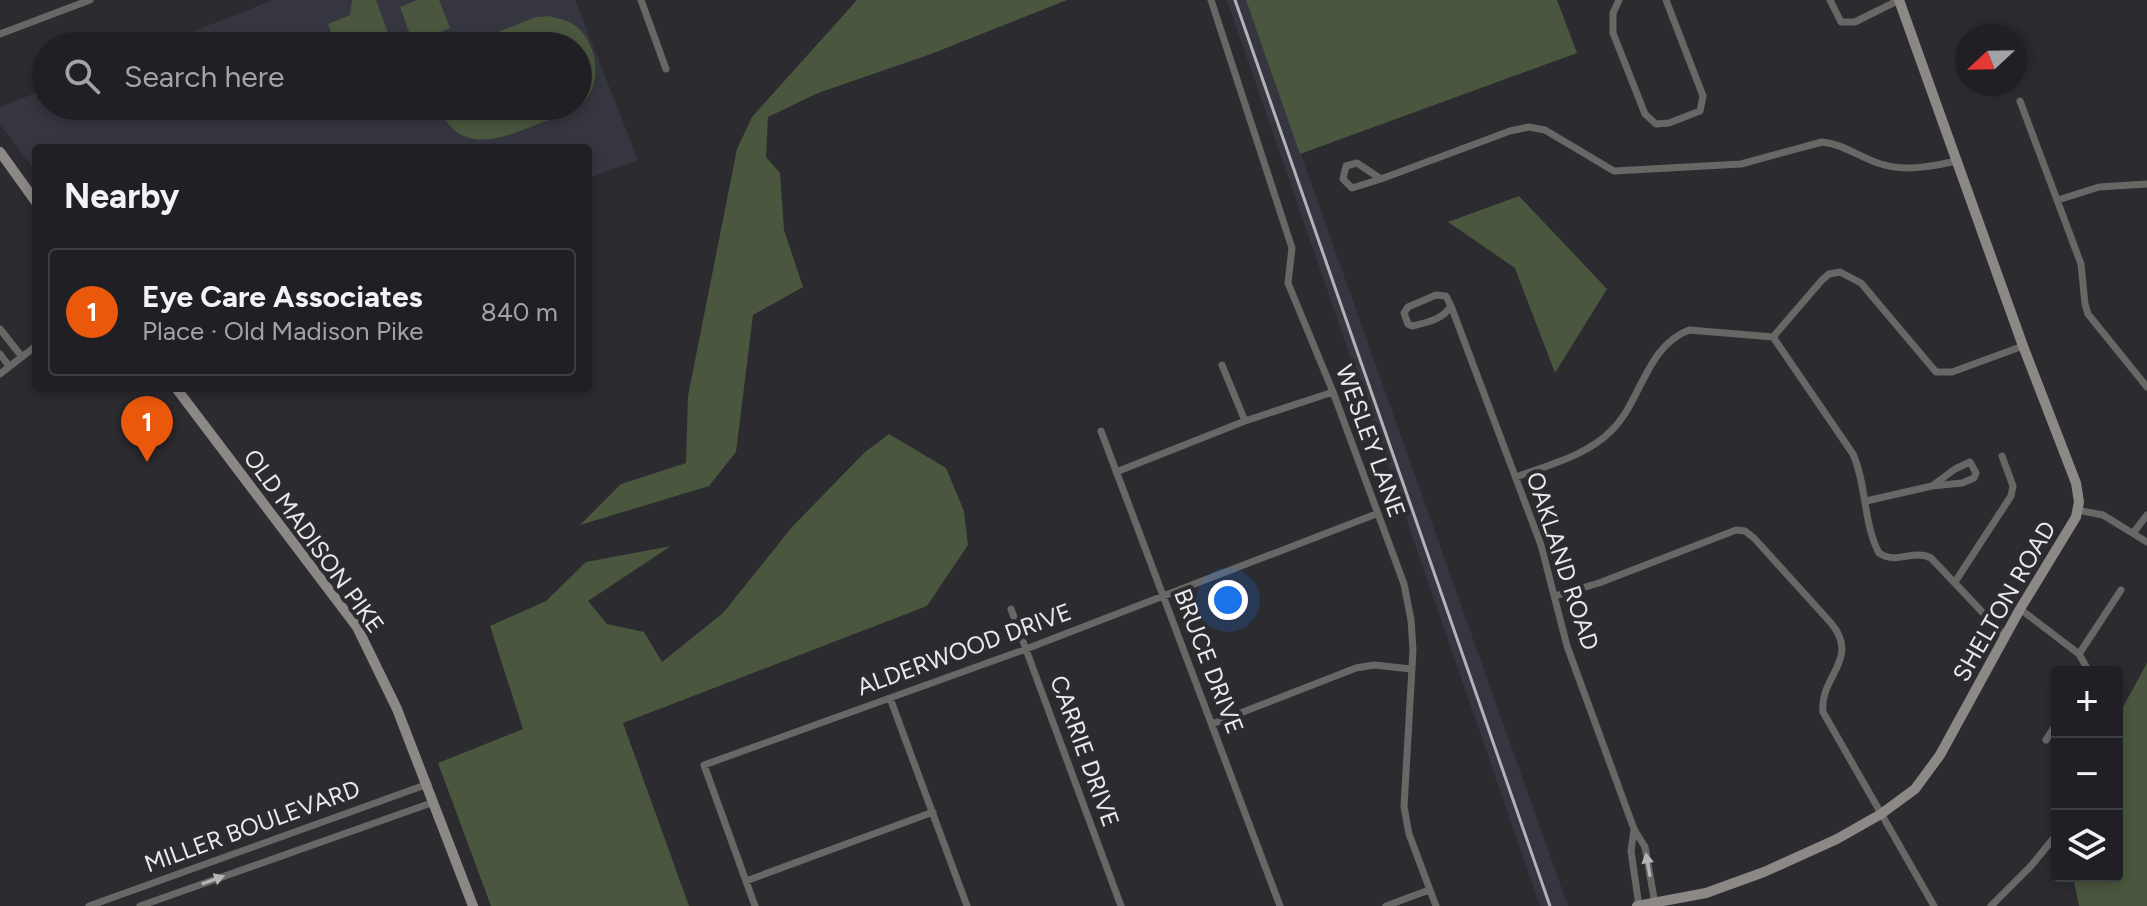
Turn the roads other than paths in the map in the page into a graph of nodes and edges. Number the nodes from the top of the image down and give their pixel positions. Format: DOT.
graph roads {
  1 [pos="90,0"];
  2 [pos="641,0"];
  3 [pos="1211,0"];
  4 [pos="1619,0"];
  5 [pos="1666,0"];
  6 [pos="1830,0"];
  7 [pos="1899,0"];
  8 [pos="0,34"];
  9 [pos="666,69"];
  10 [pos="2020,101"];
  11 [pos="0,152"];
  12 [pos="1957,161"];
  13 [pos="1381,179"];
  14 [pos="2147,184"];
  15 [pos="32,196"];
  16 [pos="2058,200"];
  17 [pos="1451,306"];
  18 [pos="0,329"];
  19 [pos="1773,337"];
  20 [pos="2023,346"];
  21 [pos="32,349"];
  22 [pos="0,354"];
  23 [pos="22,357"];
  24 [pos="1222,365"];
  25 [pos="9,366"];
  26 [pos="0,374"];
  27 [pos="2147,387"];
  28 [pos="179,392"];
  29 [pos="1333,392"];
  30 [pos="1245,421"];
  31 [pos="1101,431"];
  32 [pos="2002,456"];
  33 [pos="1116,472"];
  34 [pos="1516,477"];
  35 [pos="1932,486"];
  36 [pos="1866,501"];
  37 [pos="2077,510"];
  38 [pos="1376,514"];
  39 [pos="2147,515"];
  40 [pos="2134,532"];
  41 [pos="2147,542"];
  42 [pos="1955,582"];
  43 [pos="2121,590"];
  44 [pos="1163,595"];
  45 [pos="1555,596"];
  46 [pos="1011,609"];
  47 [pos="2020,609"];
  48 [pos="2005,636"];
  49 [pos="1026,649"];
  50 [pos="2079,654"];
  51 [pos="2086,666"];
  52 [pos="1411,669"];
  53 [pos="890,698"];
  54 [pos="1212,724"];
  55 [pos="2051,732"];
  56 [pos="2046,740"];
  57 [pos="428,784"];
  58 [pos="434,802"];
  59 [pos="933,812"];
  60 [pos="1881,814"];
  61 [pos="332,818"];
  62 [pos="1634,829"];
  63 [pos="336,836"];
  64 [pos="2051,841"];
  65 [pos="230,855"];
  66 [pos="236,871"];
  67 [pos="746,881"];
  68 [pos="1429,890"];
  69 [pos="1655,904"];
  70 [pos="89,906"];
  71 [pos="140,906"];
  72 [pos="473,906"];
  73 [pos="755,906"];
  74 [pos="967,906"];
  75 [pos="1121,906"];
  76 [pos="1280,906"];
  77 [pos="1386,906"];
  78 [pos="1436,906"];
  79 [pos="1638,906"];
  80 [pos="1934,906"];
  81 [pos="1991,906"];
  1 -- 8 [label="street"];
  2 -- 9 [label="street"];
  3 -- 29 [label="street, WESLEY LANE"];
  4 -- 5 [label="street"];
  6 -- 7 [label="street"];
  7 -- 12 [label="street, SHELTON ROAD"];
  10 -- 16 [label="street"];
  11 -- 15 [label="street"];
  12 -- 13 [label="street"];
  12 -- 20 [label="street, SHELTON ROAD"];
  13 -- 13 [label="street"];
  14 -- 16 [label="street"];
  16 -- 27 [label="street"];
  17 -- 17 [label="street"];
  17 -- 34 [label="street, OAKLAND ROAD"];
  18 -- 23 [label="street"];
  19 -- 20 [label="street"];
  19 -- 34 [label="street"];
  19 -- 36 [label="street"];
  20 -- 37 [label="street, SHELTON ROAD"];
  21 -- 23 [label="street"];
  22 -- 25 [label="street"];
  23 -- 25 [label="street"];
  24 -- 30 [label="street"];
  25 -- 26 [label="street"];
  28 -- 57 [label="street, OLD MADISON PIKE"];
  29 -- 30 [label="street"];
  29 -- 38 [label="street, WESLEY LANE"];
  30 -- 33 [label="street"];
  31 -- 33 [label="street, BRUCE DRIVE"];
  32 -- 42 [label="street"];
  33 -- 44 [label="street, BRUCE DRIVE"];
  34 -- 45 [label="street, OAKLAND ROAD"];
  35 -- 35 [label="street"];
  35 -- 36 [label="street"];
  36 -- 42 [label="street"];
  37 -- 40 [label="street"];
  37 -- 47 [label="street, SHELTON ROAD"];
  38 -- 44 [label="street, ALDERWOOD DRIVE"];
  38 -- 52 [label="street, WESLEY LANE"];
  39 -- 40 [label="street"];
  40 -- 41 [label="street"];
  42 -- 48 [label="street"];
  43 -- 50 [label="street"];
  44 -- 49 [label="street, ALDERWOOD DRIVE"];
  44 -- 54 [label="street, BRUCE DRIVE"];
  45 -- 60 [label="street"];
  45 -- 62 [label="street, OAKLAND ROAD"];
  46 -- 49 [label="street, CARRIE DRIVE"];
  47 -- 48 [label="street, SHELTON ROAD"];
  47 -- 50 [label="street"];
  48 -- 60 [label="street, SHELTON ROAD"];
  49 -- 53 [label="street, ALDERWOOD DRIVE"];
  49 -- 75 [label="street, CARRIE DRIVE"];
  50 -- 51 [label="street"];
  52 -- 54 [label="street"];
  52 -- 68 [label="street, WESLEY LANE"];
  53 -- 59 [label="street"];
  53 -- 67 [label="street, ALDERWOOD DRIVE"];
  54 -- 76 [label="street, BRUCE DRIVE"];
  55 -- 56 [label="street"];
  57 -- 58 [label="street, OLD MADISON PIKE"];
  57 -- 61 [label="street, MILLER BOULEVARD"];
  58 -- 63 [label="street, MILLER BOULEVARD"];
  58 -- 72 [label="street, OLD MADISON PIKE"];
  59 -- 67 [label="street"];
  59 -- 74 [label="street"];
  60 -- 69 [label="street, SHELTON ROAD"];
  60 -- 80 [label="street"];
  61 -- 63 [label="street"];
  61 -- 65 [label="street, MILLER BOULEVARD"];
  69 -- 62 [label="street, OAKLAND ROAD, one-way"];
  62 -- 79 [label="street, OAKLAND ROAD"];
  63 -- 66 [label="street, MILLER BOULEVARD"];
  64 -- 81 [label="street"];
  65 -- 66 [label="street"];
  65 -- 70 [label="street, MILLER BOULEVARD"];
  71 -- 66 [label="street, MILLER BOULEVARD, one-way"];
  67 -- 73 [label="street, ALDERWOOD DRIVE"];
  68 -- 77 [label="street"];
  68 -- 78 [label="street, WESLEY LANE"];
  69 -- 79 [label="street, SHELTON ROAD"];
}
